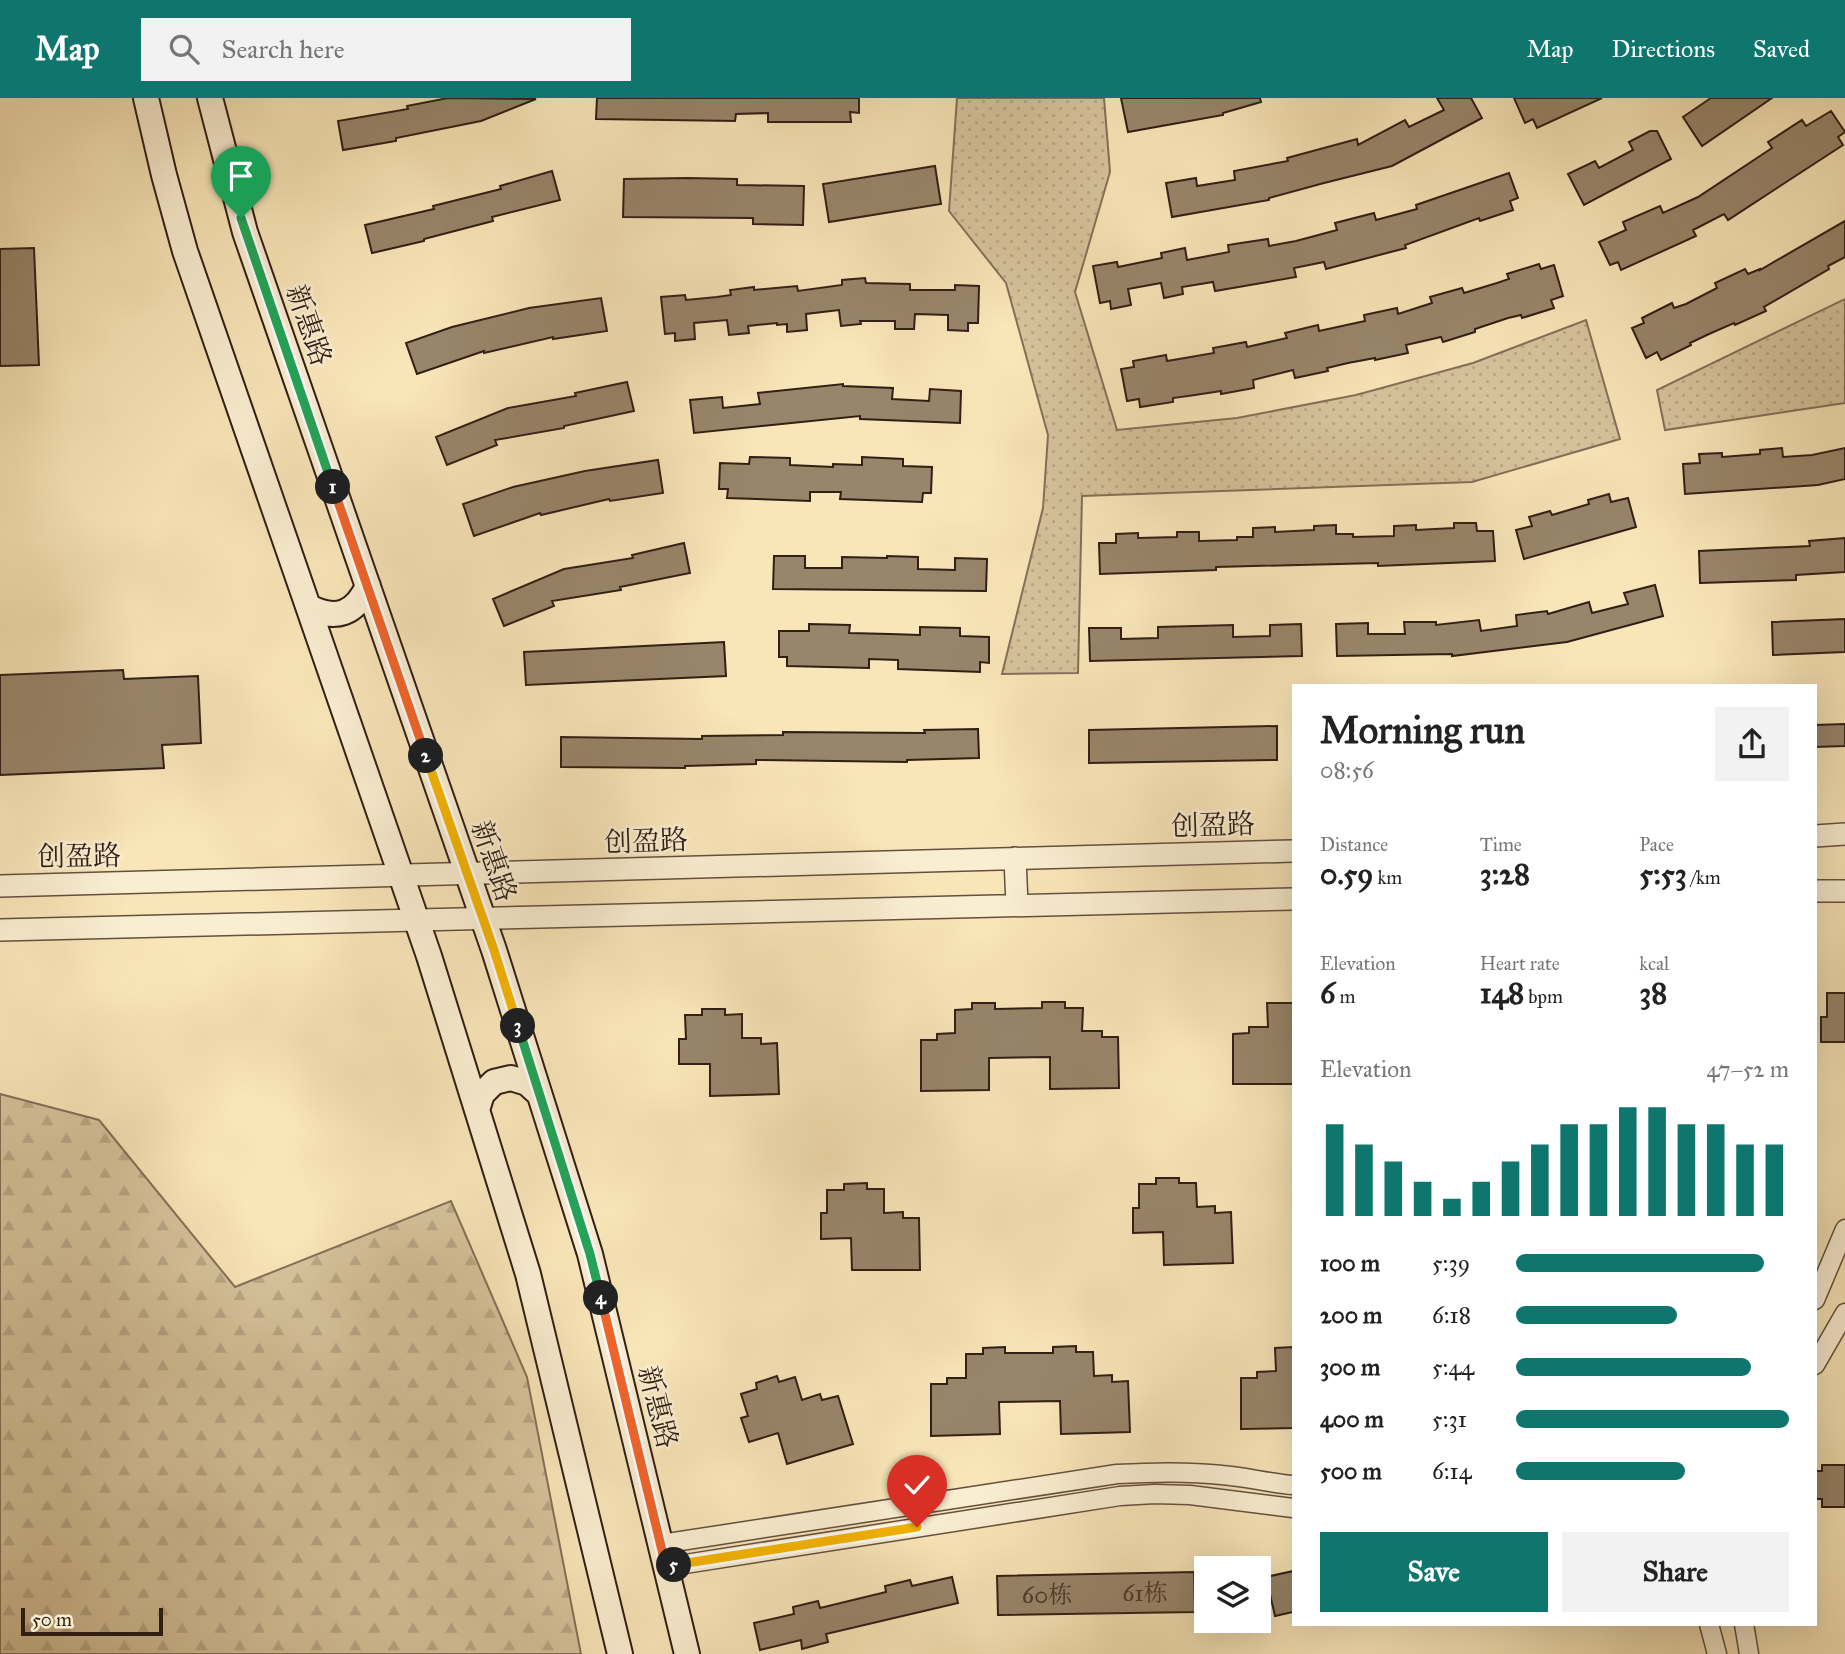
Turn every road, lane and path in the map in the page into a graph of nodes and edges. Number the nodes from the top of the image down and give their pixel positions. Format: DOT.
graph roads {
  1 [pos="146,98"];
  2 [pos="211,98"];
  3 [pos="368,586"];
  4 [pos="309,607"];
  5 [pos="1845,835"];
  6 [pos="1817,836"];
  7 [pos="1292,851"];
  8 [pos="1016,858"];
  9 [pos="467,874"];
  10 [pos="401,876"];
  11 [pos="0,886"];
  12 [pos="1817,891"];
  13 [pos="1845,891"];
  14 [pos="1292,899"];
  15 [pos="1017,905"];
  16 [pos="483,919"];
  17 [pos="417,920"];
  18 [pos="0,930"];
  19 [pos="540,1094"];
  20 [pos="477,1110"];
  21 [pos="1845,1229"];
  22 [pos="1817,1295"];
  23 [pos="1845,1313"];
  24 [pos="1817,1362"];
  25 [pos="1292,1485"];
  26 [pos="1292,1508"];
  27 [pos="664,1556"];
  28 [pos="1710,1626"];
  29 [pos="1744,1626"];
  30 [pos="620,1654"];
  31 [pos="687,1654"];
  32 [pos="1717,1654"];
  33 [pos="1749,1654"];
  1 -- 4 [label="main road"];
  2 -- 3 [label="main road, 新惠路"];
  3 -- 4 [label="main road"];
  3 -- 9 [label="main road, 新惠路"];
  4 -- 10 [label="main road"];
  5 -- 6 [label="street"];
  7 -- 8 [label="street, 创盈路"];
  8 -- 9 [label="street, 创盈路"];
  8 -- 15 [label="street"];
  9 -- 10 [label="street, 创盈路"];
  9 -- 16 [label="main road, 新惠路"];
  10 -- 11 [label="street, 创盈路"];
  10 -- 17 [label="main road"];
  12 -- 13 [label="street"];
  14 -- 15 [label="street"];
  15 -- 16 [label="street"];
  16 -- 17 [label="street"];
  16 -- 19 [label="main road, 新惠路"];
  17 -- 18 [label="street"];
  17 -- 20 [label="main road"];
  19 -- 20 [label="main road"];
  19 -- 27 [label="main road, 新惠路"];
  20 -- 30 [label="main road"];
  21 -- 22 [label="street"];
  23 -- 24 [label="street"];
  25 -- 27 [label="street"];
  26 -- 27 [label="street"];
  27 -- 31 [label="main road, 新惠路"];
  28 -- 32 [label="street"];
  29 -- 33 [label="street"];
}
